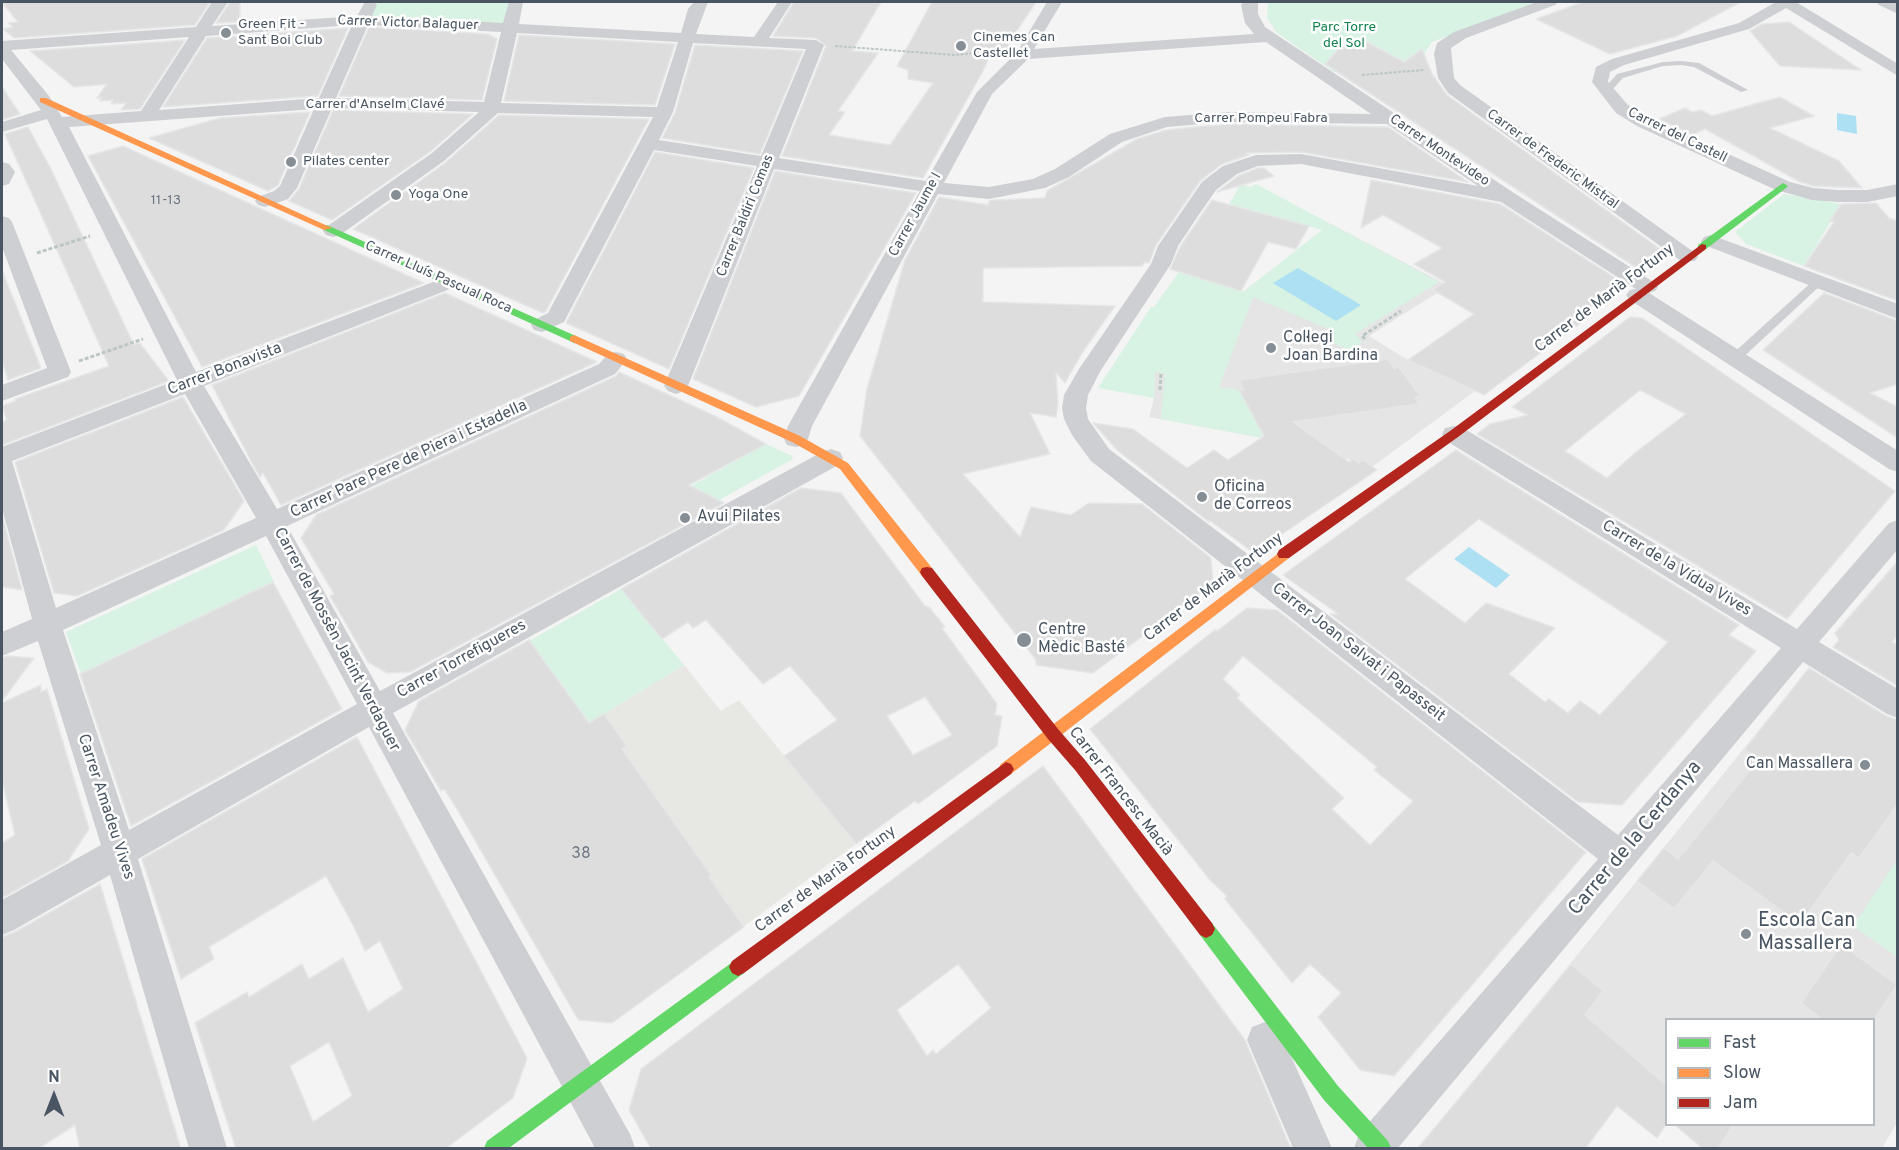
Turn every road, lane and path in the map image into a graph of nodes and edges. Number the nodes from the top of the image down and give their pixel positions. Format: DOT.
graph roads {
  1 [pos="220,2"];
  2 [pos="371,2"];
  3 [pos="516,2"];
  4 [pos="701,2"];
  5 [pos="785,2"];
  6 [pos="1054,2"];
  7 [pos="1251,2"];
  8 [pos="1786,2"];
  9 [pos="1797,2"];
  10 [pos="1884,2"];
  11 [pos="1556,3"];
  12 [pos="1898,10"];
  13 [pos="363,20"];
  14 [pos="509,27"];
  15 [pos="202,30"];
  16 [pos="1271,38"];
  17 [pos="688,39"];
  18 [pos="759,41"];
  19 [pos="816,45"];
  20 [pos="2,47"];
  21 [pos="1026,50"];
  22 [pos="1898,62"];
  23 [pos="1444,69"];
  24 [pos="1898,71"];
  25 [pos="1329,78"];
  26 [pos="1744,90"];
  27 [pos="1606,91"];
  28 [pos="326,103"];
  29 [pos="492,107"];
  30 [pos="664,112"];
  31 [pos="147,115"];
  32 [pos="52,116"];
  33 [pos="87,120"];
  34 [pos="1392,120"];
  35 [pos="2,127"];
  36 [pos="648,144"];
  37 [pos="768,162"];
  38 [pos="2,168"];
  39 [pos="2,180"];
  40 [pos="1783,186"];
  41 [pos="931,188"];
  42 [pos="1898,190"];
  43 [pos="1507,197"];
  44 [pos="265,201"];
  45 [pos="2,222"];
  46 [pos="333,231"];
  47 [pos="1711,241"];
  48 [pos="71,242"];
  49 [pos="28,256"];
  50 [pos="1688,257"];
  51 [pos="22,277"];
  52 [pos="1818,282"];
  53 [pos="448,283"];
  54 [pos="2,284"];
  55 [pos="1643,291"];
  56 [pos="1401,311"];
  57 [pos="1898,312"];
  58 [pos="542,325"];
  59 [pos="1365,339"];
  60 [pos="127,344"];
  61 [pos="87,358"];
  62 [pos="616,359"];
  63 [pos="1734,359"];
  64 [pos="1161,373"];
  65 [pos="190,383"];
  66 [pos="676,386"];
  67 [pos="1161,390"];
  68 [pos="2,393"];
  69 [pos="1454,434"];
  70 [pos="796,439"];
  71 [pos="2,456"];
  72 [pos="831,458"];
  73 [pos="1898,463"];
  74 [pos="2,465"];
  75 [pos="272,522"];
  76 [pos="1898,530"];
  77 [pos="1256,574"];
  78 [pos="46,624"];
  79 [pos="2,645"];
  80 [pos="1800,645"];
  81 [pos="1898,705"];
  82 [pos="374,709"];
  83 [pos="1053,734"];
  84 [pos="119,851"];
  85 [pos="1621,857"];
  86 [pos="2,918"];
  87 [pos="1265,1040"];
  88 [pos="579,1084"];
  89 [pos="1377,1147"];
  90 [pos="208,1149"];
  91 [pos="494,1149"];
  92 [pos="616,1149"];
  93 [pos="1313,1149"];
  1 -- 15 [label="street"];
  2 -- 13 [label="street"];
  3 -- 14 [label="street"];
  4 -- 17 [label="street"];
  5 -- 18 [label="street"];
  6 -- 21 [label="street, Carrer Jaume I"];
  7 -- 16 [label="street, Carrer Montevideo"];
  8 -- 24 [label="street"];
  8 -- 27 [label="street"];
  9 -- 22 [label="street"];
  10 -- 12 [label="street"];
  11 -- 23 [label="street"];
  13 -- 14 [label="street, Carrer Victor Balaguer"];
  13 -- 15 [label="street, Carrer Victor Balaguer"];
  13 -- 28 [label="street"];
  14 -- 17 [label="street, Carrer Victor Balaguer"];
  14 -- 29 [label="street"];
  15 -- 20 [label="street, Carrer Victor Balaguer"];
  15 -- 31 [label="street"];
  16 -- 21 [label="street"];
  16 -- 25 [label="street, Carrer Montevideo"];
  17 -- 18 [label="street, Carrer Victor Balaguer"];
  17 -- 30 [label="street"];
  18 -- 19 [label="street, Carrer Victor Balaguer"];
  19 -- 21 [label="path"];
  19 -- 37 [label="street, Carrer Baldiri Comas"];
  20 -- 32 [label="street, Carrer Lluís Pascual Roca"];
  21 -- 41 [label="street, Carrer Jaume I"];
  23 -- 25 [label="path"];
  23 -- 50 [label="street, Carrer de Frederic Mistral"];
  25 -- 34 [label="street, Carrer Montevideo"];
  26 -- 27 [label="lane"];
  27 -- 40 [label="street, Carrer del Castell"];
  28 -- 29 [label="street, Carrer d'Anselm Clavé"];
  28 -- 31 [label="street, Carrer d'Anselm Clavé"];
  28 -- 44 [label="street"];
  29 -- 30 [label="street, Carrer d'Anselm Clavé"];
  29 -- 46 [label="street"];
  30 -- 36 [label="street"];
  31 -- 33 [label="street, Carrer d'Anselm Clavé"];
  32 -- 33 [label="street, Carrer d'Anselm Clavé"];
  32 -- 33 [label="street, Carrer Lluís Pascual Roca"];
  32 -- 35 [label="street, Carrer d'Anselm Clavé"];
  32 -- 65 [label="street, Carrer de Mossèn Jacint Verdaguer"];
  33 -- 44 [label="street, Carrer Lluís Pascual Roca"];
  34 -- 41 [label="street, Carrer Pompeu Fabra"];
  34 -- 43 [label="street, Carrer Montevideo"];
  36 -- 37 [label="street, Carrer Pompeu Fabra"];
  36 -- 58 [label="street"];
  37 -- 41 [label="street, Carrer Pompeu Fabra"];
  37 -- 66 [label="street, Carrer Baldiri Comas"];
  38 -- 39 [label="street"];
  40 -- 42 [label="street, Carrer del Castell"];
  40 -- 47 [label="street, Carrer de Marià Fortuny"];
  41 -- 70 [label="street, Carrer Jaume I"];
  43 -- 55 [label="street, Carrer Montevideo"];
  43 -- 77 [label="street, Carrer Joan Salvat i Papasseit"];
  44 -- 46 [label="street, Carrer Lluís Pascual Roca"];
  45 -- 51 [label="street"];
  46 -- 53 [label="street, Carrer Lluís Pascual Roca"];
  47 -- 50 [label="street, Carrer de Marià Fortuny"];
  47 -- 52 [label="street"];
  48 -- 49 [label="path"];
  50 -- 55 [label="street, Carrer de Marià Fortuny"];
  51 -- 54 [label="street"];
  51 -- 68 [label="street"];
  52 -- 57 [label="street"];
  52 -- 63 [label="lane"];
  53 -- 58 [label="street, Carrer Lluís Pascual Roca"];
  53 -- 65 [label="street, Carrer Bonavista"];
  55 -- 63 [label="street, Carrer Montevideo"];
  55 -- 69 [label="street, Carrer de Marià Fortuny"];
  56 -- 59 [label="path"];
  58 -- 62 [label="street, Carrer Lluís Pascual Roca"];
  60 -- 61 [label="path"];
  62 -- 66 [label="street, Carrer Lluís Pascual Roca"];
  62 -- 75 [label="street, Carrer Pare Pere de Piera i Estadella"];
  63 -- 73 [label="street, Carrer Montevideo"];
  64 -- 67 [label="path"];
  65 -- 71 [label="street, Carrer Bonavista"];
  65 -- 75 [label="street, Carrer de Mossèn Jacint Verdaguer"];
  66 -- 70 [label="street, Carrer Lluís Pascual Roca"];
  69 -- 77 [label="street, Carrer de Marià Fortuny"];
  69 -- 80 [label="street, Carrer de la Vídua Vives"];
  70 -- 72 [label="street, Carrer Lluís Pascual Roca"];
  72 -- 82 [label="street, Carrer Torrefigueres"];
  72 -- 83 [label="street, Carrer Francesc Macià"];
  74 -- 78 [label="street, Carrer Amadeu Vives"];
  75 -- 78 [label="street, Carrer Pare Pere de Piera i Estadella"];
  75 -- 82 [label="street, Carrer de Mossèn Jacint Verdaguer"];
  76 -- 80 [label="street, Carrer de la Cerdanya"];
  77 -- 83 [label="street, Carrer de Marià Fortuny"];
  77 -- 85 [label="street, Carrer Joan Salvat i Papasseit"];
  78 -- 79 [label="street, Carrer Pare Pere de Piera i Estadella"];
  78 -- 84 [label="street, Carrer Amadeu Vives"];
  80 -- 81 [label="street, Carrer de la Vídua Vives"];
  80 -- 85 [label="street, Carrer de la Cerdanya"];
  82 -- 84 [label="street, Carrer Torrefigueres"];
  82 -- 88 [label="street, Carrer de Mossèn Jacint Verdaguer"];
  83 -- 88 [label="street, Carrer de Marià Fortuny"];
  83 -- 89 [label="street, Carrer Francesc Macià"];
  84 -- 86 [label="street, Carrer Torrefigueres"];
  84 -- 90 [label="street, Carrer Amadeu Vives"];
  85 -- 89 [label="street, Carrer de la Cerdanya"];
  87 -- 93 [label="street"];
  88 -- 91 [label="street, Carrer de Marià Fortuny"];
  88 -- 92 [label="street, Carrer de Mossèn Jacint Verdaguer"];
}
